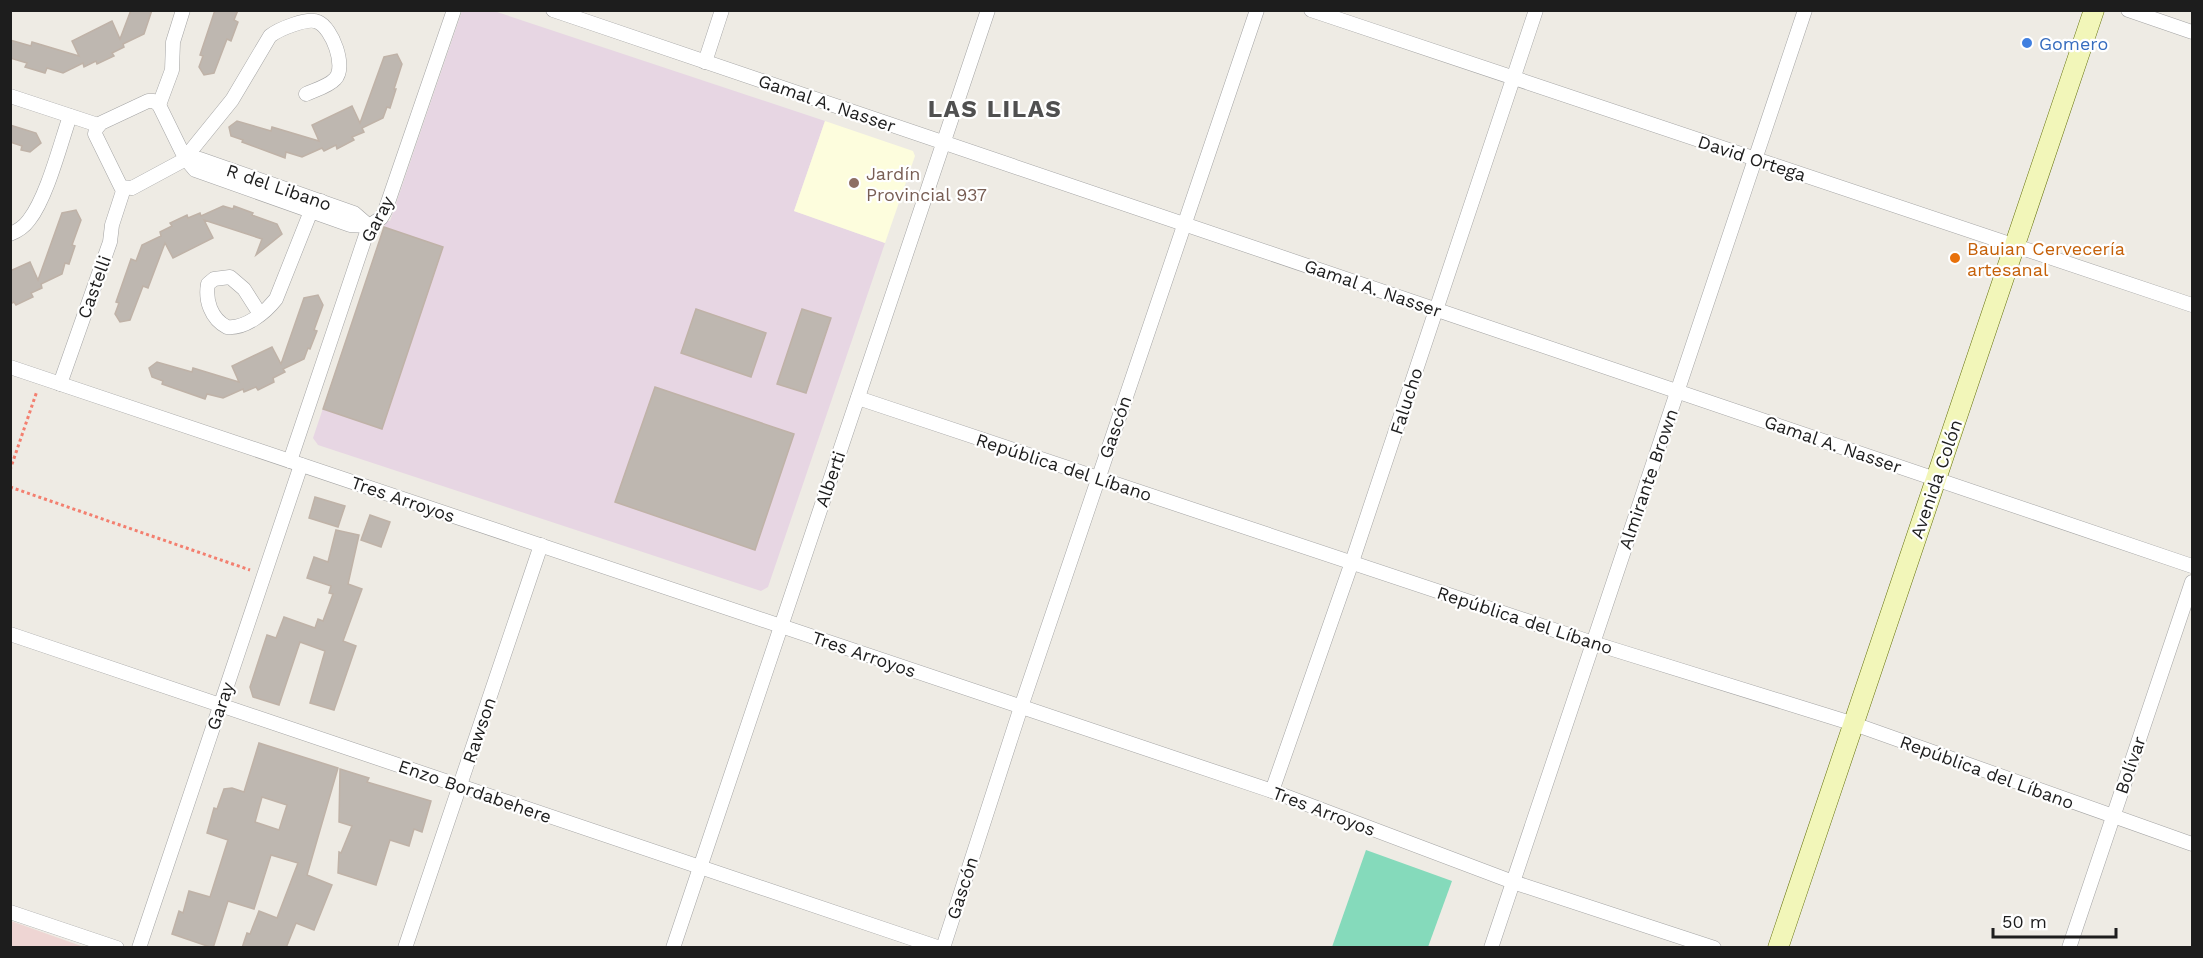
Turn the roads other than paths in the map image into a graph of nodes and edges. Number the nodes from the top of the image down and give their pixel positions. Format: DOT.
graph roads {
  1 [pos="183,10"];
  2 [pos="454,10"];
  3 [pos="553,10"];
  4 [pos="722,10"];
  5 [pos="988,10"];
  6 [pos="1257,10"];
  7 [pos="1311,10"];
  8 [pos="1536,10"];
  9 [pos="1805,10"];
  10 [pos="2094,10"];
  11 [pos="2128,10"];
  12 [pos="2193,32"];
  13 [pos="705,62"];
  14 [pos="1513,78"];
  15 [pos="306,94"];
  16 [pos="10,96"];
  17 [pos="159,105"];
  18 [pos="70,116"];
  19 [pos="98,125"];
  20 [pos="944,142"];
  21 [pos="185,158"];
  22 [pos="1755,159"];
  23 [pos="124,188"];
  24 [pos="316,206"];
  25 [pos="1184,224"];
  26 [pos="369,226"];
  27 [pos="10,234"];
  28 [pos="2015,245"];
  29 [pos="2193,305"];
  30 [pos="1436,309"];
  31 [pos="260,314"];
  32 [pos="10,367"];
  33 [pos="60,384"];
  34 [pos="1678,391"];
  35 [pos="858,398"];
  36 [pos="296,463"];
  37 [pos="1098,478"];
  38 [pos="1936,478"];
  39 [pos="541,545"];
  40 [pos="1352,562"];
  41 [pos="2193,566"];
  42 [pos="2193,582"];
  43 [pos="781,626"];
  44 [pos="10,634"];
  45 [pos="1593,643"];
  46 [pos="220,705"];
  47 [pos="1021,707"];
  48 [pos="1854,724"];
  49 [pos="460,786"];
  50 [pos="1272,791"];
  51 [pos="2113,817"];
  52 [pos="2193,844"];
  53 [pos="700,867"];
  54 [pos="1513,882"];
  55 [pos="10,912"];
  56 [pos="117,948"];
  57 [pos="139,948"];
  58 [pos="405,948"];
  59 [pos="673,948"];
  60 [pos="941,948"];
  61 [pos="1491,948"];
  62 [pos="1714,948"];
  63 [pos="1779,948"];
  64 [pos="2068,948"];
  1 -- 17 [label="street"];
  2 -- 26 [label="street, Garay"];
  3 -- 13 [label="street, Gamal A. Nasser"];
  4 -- 13 [label="street"];
  5 -- 20 [label="street, Alberti"];
  6 -- 25 [label="street, Gascón"];
  7 -- 14 [label="street, David Ortega"];
  8 -- 14 [label="street, Falucho"];
  9 -- 22 [label="street, Almirante Brown"];
  10 -- 28 [label="main road, Avenida Colón"];
  11 -- 12 [label="street"];
  13 -- 20 [label="street, Gamal A. Nasser"];
  14 -- 22 [label="street, David Ortega"];
  14 -- 30 [label="street, Falucho"];
  15 -- 21 [label="street"];
  16 -- 18 [label="street"];
  17 -- 19 [label="street"];
  17 -- 21 [label="street"];
  18 -- 19 [label="street"];
  18 -- 27 [label="street"];
  19 -- 23 [label="street"];
  20 -- 25 [label="street, Gamal A. Nasser"];
  20 -- 35 [label="street, Alberti"];
  21 -- 23 [label="street"];
  21 -- 24 [label="street, R del Libano"];
  22 -- 28 [label="street, David Ortega"];
  22 -- 34 [label="street, Almirante Brown"];
  23 -- 33 [label="street, Castelli"];
  24 -- 26 [label="street, R del Libano"];
  24 -- 31 [label="street"];
  25 -- 30 [label="street, Gamal A. Nasser"];
  25 -- 37 [label="street, Gascón"];
  26 -- 36 [label="street, Garay"];
  28 -- 29 [label="street, David Ortega"];
  28 -- 38 [label="main road, Avenida Colón"];
  30 -- 34 [label="street, Gamal A. Nasser"];
  30 -- 40 [label="street, Falucho"];
  32 -- 33 [label="street, Tres Arroyos"];
  33 -- 36 [label="street, Tres Arroyos"];
  34 -- 38 [label="street, Gamal A. Nasser"];
  34 -- 45 [label="street, Almirante Brown"];
  35 -- 37 [label="street, República del Líbano"];
  35 -- 43 [label="street, Alberti"];
  36 -- 39 [label="street, Tres Arroyos"];
  36 -- 46 [label="street, Garay"];
  37 -- 40 [label="street, República del Líbano"];
  37 -- 47 [label="street, Gascón"];
  38 -- 41 [label="street, Gamal A. Nasser"];
  38 -- 48 [label="main road, Avenida Colón"];
  39 -- 43 [label="street, Tres Arroyos"];
  39 -- 49 [label="street, Rawson"];
  40 -- 45 [label="street, República del Líbano"];
  40 -- 50 [label="street, Falucho"];
  42 -- 51 [label="street, Bolívar"];
  43 -- 47 [label="street, Tres Arroyos"];
  43 -- 53 [label="street, Alberti"];
  44 -- 46 [label="street, Enzo Bordabehere"];
  45 -- 48 [label="street, República del Líbano"];
  45 -- 54 [label="street, Almirante Brown"];
  46 -- 49 [label="street, Enzo Bordabehere"];
  46 -- 57 [label="street, Garay"];
  47 -- 50 [label="street, Tres Arroyos"];
  47 -- 60 [label="street, Gascón"];
  48 -- 51 [label="street, República del Líbano"];
  48 -- 63 [label="main road, Avenida Colón"];
  49 -- 53 [label="street, Enzo Bordabehere"];
  49 -- 58 [label="street, Rawson"];
  50 -- 54 [label="street, Tres Arroyos"];
  51 -- 52 [label="street, República del Líbano"];
  51 -- 64 [label="street, Bolívar"];
  53 -- 59 [label="street, Alberti"];
  53 -- 60 [label="street, Enzo Bordabehere"];
  54 -- 61 [label="street, Almirante Brown"];
  54 -- 62 [label="street, Tres Arroyos"];
  55 -- 56 [label="street"];
}
